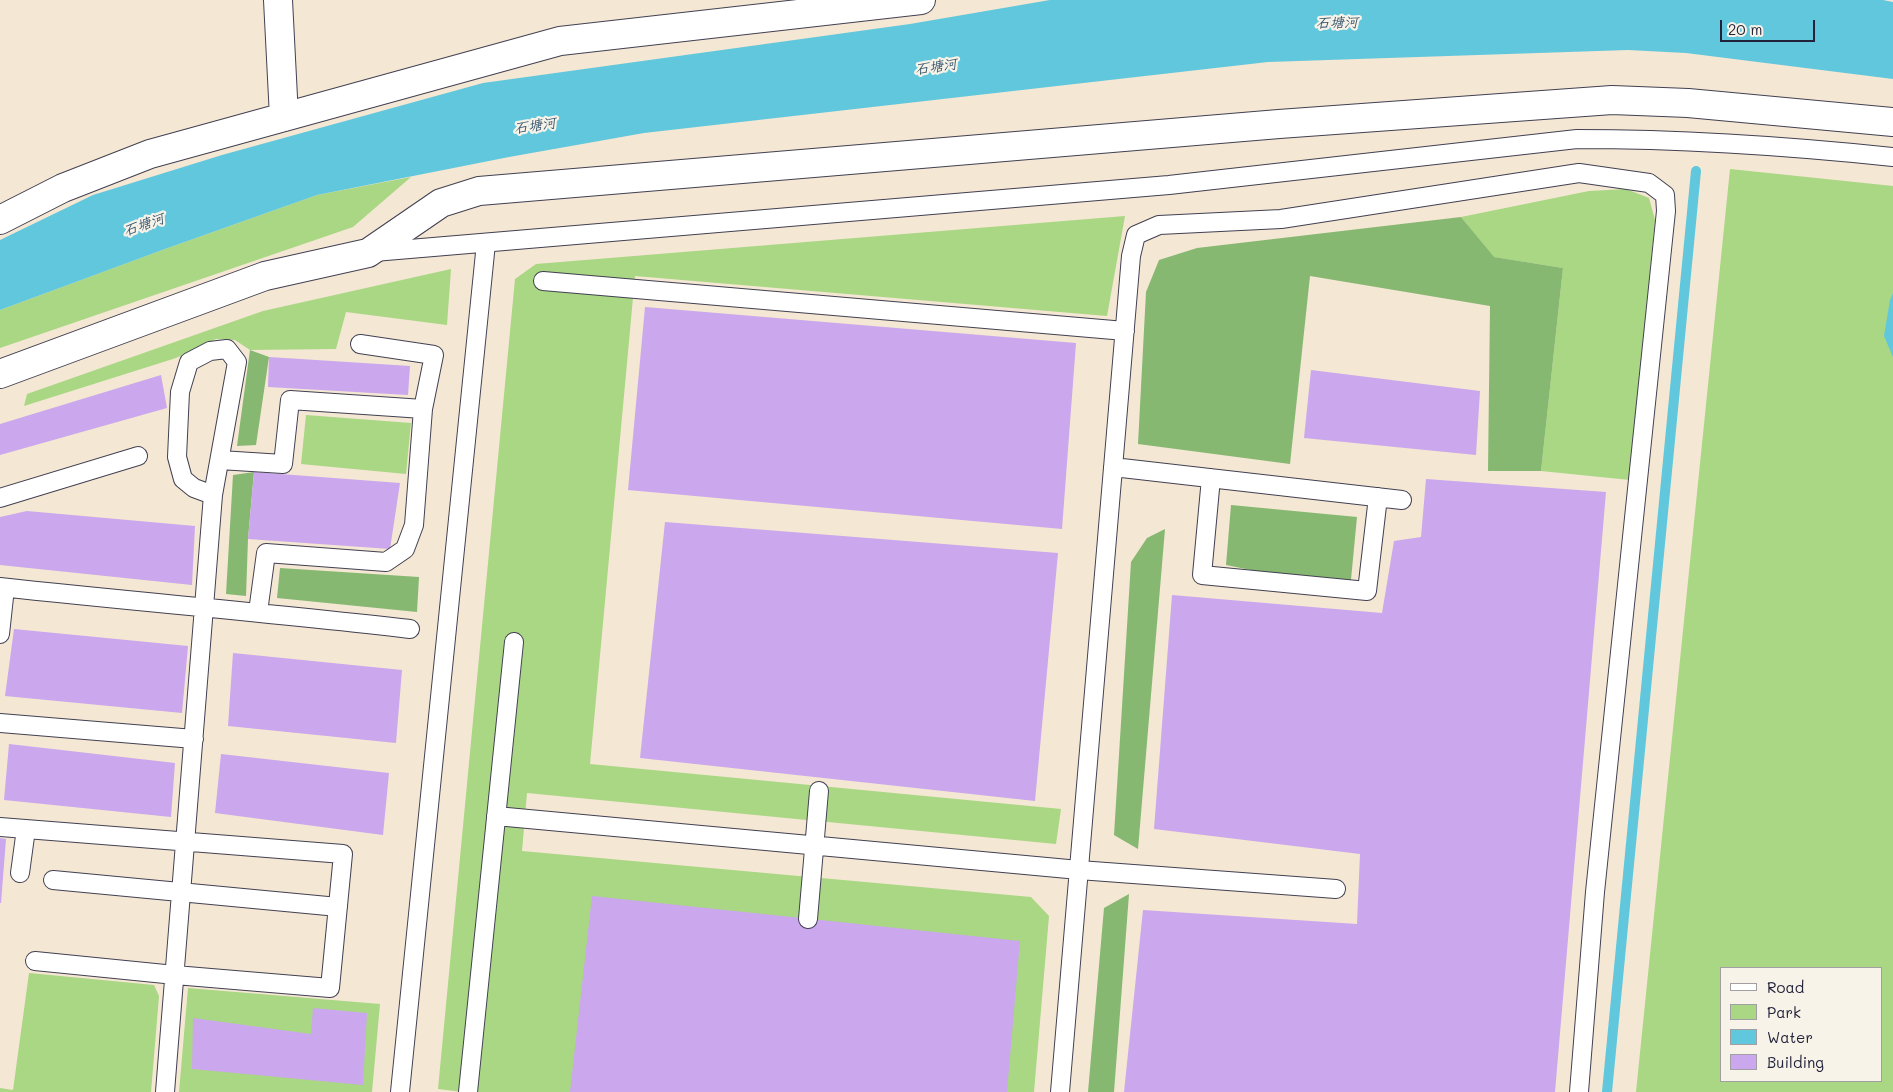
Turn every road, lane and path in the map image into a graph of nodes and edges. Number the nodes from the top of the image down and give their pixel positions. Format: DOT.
graph roads {
  1 [pos="278,0"];
  2 [pos="921,0"];
  3 [pos="284,117"];
  4 [pos="1893,122"];
  5 [pos="1893,157"];
  6 [pos="0,220"];
  7 [pos="486,243"];
  8 [pos="368,253"];
  9 [pos="543,281"];
  10 [pos="1125,331"];
  11 [pos="360,344"];
  12 [pos="0,374"];
  13 [pos="423,409"];
  14 [pos="138,456"];
  15 [pos="220,460"];
  16 [pos="1113,467"];
  17 [pos="1211,478"];
  18 [pos="213,495"];
  19 [pos="0,498"];
  20 [pos="1378,498"];
  21 [pos="1402,500"];
  22 [pos="2,587"];
  23 [pos="204,608"];
  24 [pos="258,612"];
  25 [pos="410,629"];
  26 [pos="0,634"];
  27 [pos="514,642"];
  28 [pos="0,723"];
  29 [pos="194,739"];
  30 [pos="819,791"];
  31 [pos="496,816"];
  32 [pos="0,827"];
  33 [pos="26,829"];
  34 [pos="186,843"];
  35 [pos="815,846"];
  36 [pos="1079,870"];
  37 [pos="20,873"];
  38 [pos="53,880"];
  39 [pos="1336,889"];
  40 [pos="182,892"];
  41 [pos="338,907"];
  42 [pos="808,919"];
  43 [pos="35,960"];
  44 [pos="175,975"];
  45 [pos="165,1092"];
  46 [pos="400,1092"];
  47 [pos="468,1092"];
  48 [pos="1060,1092"];
  49 [pos="1579,1092"];
  1 -- 3 [label="street"];
  2 -- 3 [label="street"];
  3 -- 6 [label="street"];
  4 -- 8 [label="street"];
  5 -- 7 [label="lane"];
  7 -- 8 [label="lane"];
  7 -- 46 [label="lane"];
  8 -- 12 [label="street"];
  9 -- 10 [label="lane"];
  10 -- 16 [label="lane"];
  10 -- 49 [label="lane"];
  11 -- 13 [label="lane"];
  13 -- 15 [label="lane"];
  13 -- 24 [label="lane"];
  14 -- 19 [label="lane"];
  15 -- 18 [label="lane"];
  15 -- 18 [label="lane"];
  16 -- 17 [label="lane"];
  16 -- 36 [label="lane"];
  17 -- 20 [label="lane"];
  17 -- 20 [label="lane"];
  18 -- 23 [label="lane"];
  20 -- 21 [label="lane"];
  22 -- 23 [label="lane"];
  22 -- 26 [label="lane"];
  23 -- 24 [label="lane"];
  23 -- 29 [label="lane"];
  24 -- 25 [label="lane"];
  27 -- 31 [label="lane"];
  28 -- 29 [label="lane"];
  29 -- 34 [label="lane"];
  30 -- 35 [label="lane"];
  31 -- 35 [label="lane"];
  31 -- 47 [label="lane"];
  32 -- 33 [label="lane"];
  33 -- 34 [label="lane"];
  33 -- 37 [label="lane"];
  34 -- 40 [label="lane"];
  34 -- 41 [label="lane"];
  35 -- 36 [label="lane"];
  35 -- 42 [label="lane"];
  36 -- 39 [label="lane"];
  36 -- 48 [label="lane"];
  38 -- 40 [label="lane"];
  40 -- 41 [label="lane"];
  40 -- 44 [label="lane"];
  41 -- 44 [label="lane"];
  43 -- 44 [label="lane"];
  44 -- 45 [label="lane"];
}
